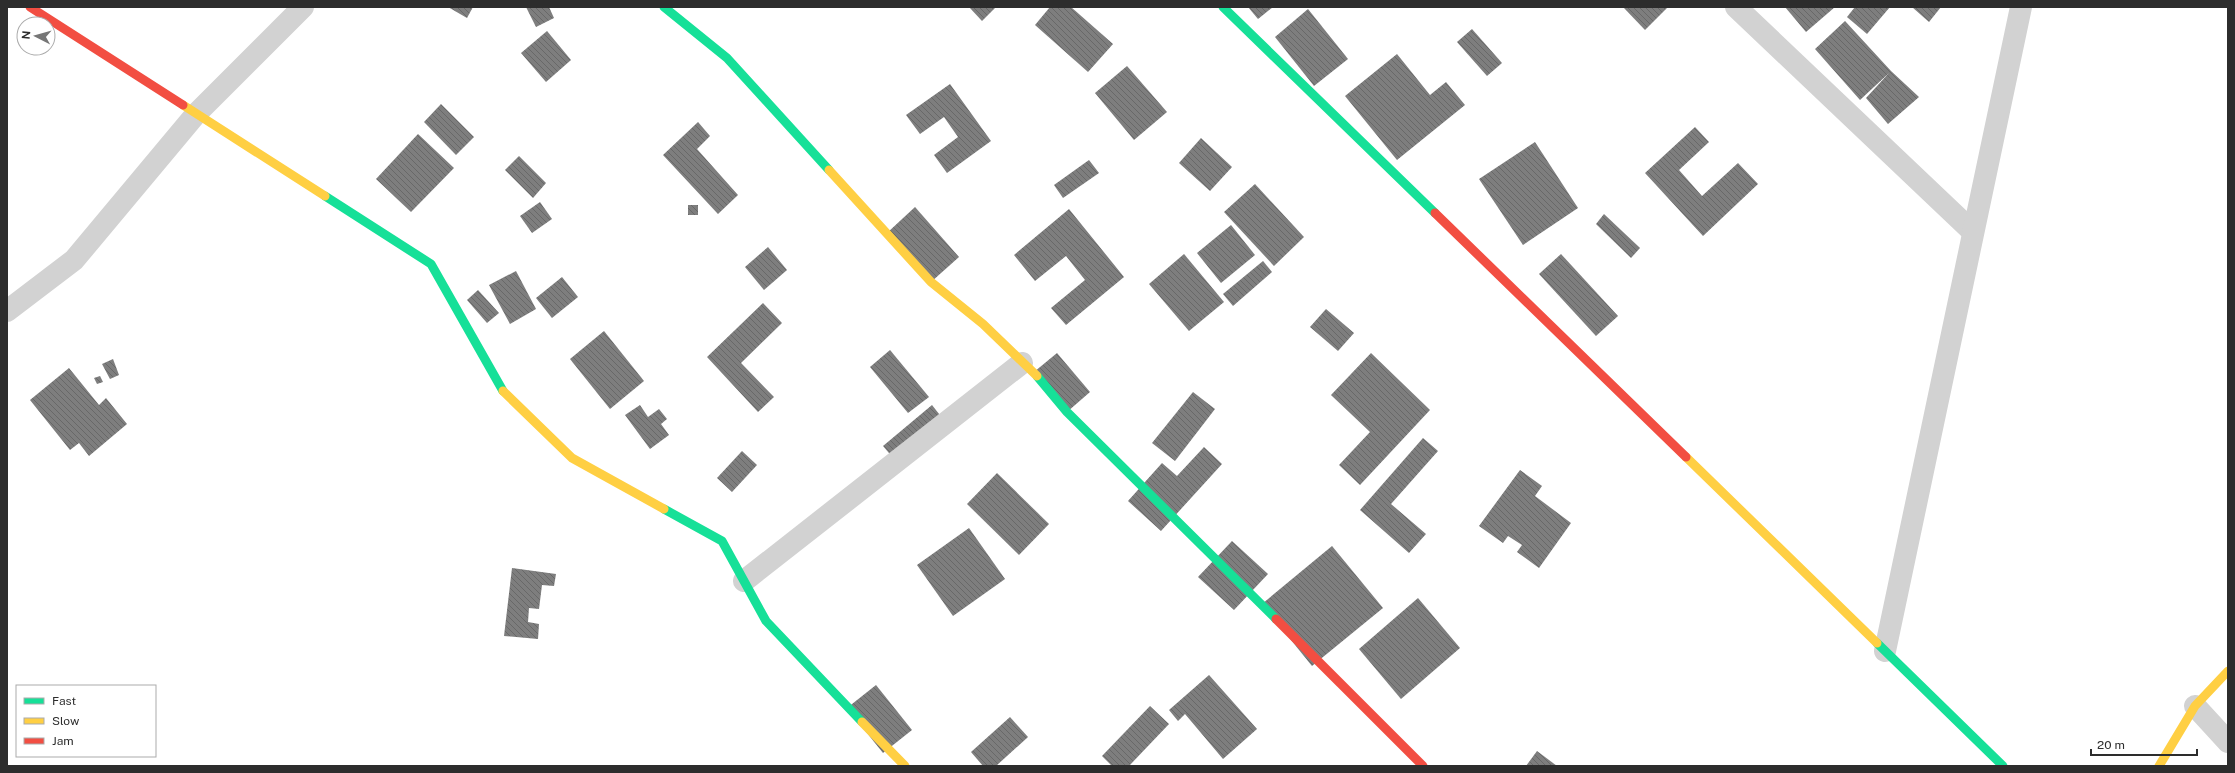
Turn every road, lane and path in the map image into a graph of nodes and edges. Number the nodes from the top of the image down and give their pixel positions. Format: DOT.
graph roads {
  1 [pos="30,7"];
  2 [pos="303,7"];
  3 [pos="664,7"];
  4 [pos="1223,7"];
  5 [pos="1736,7"];
  6 [pos="2021,7"];
  7 [pos="196,114"];
  8 [pos="1973,232"];
  9 [pos="7,311"];
  10 [pos="1022,363"];
  11 [pos="744,581"];
  12 [pos="1885,651"];
  13 [pos="2228,671"];
  14 [pos="2195,706"];
  15 [pos="2228,742"];
  16 [pos="905,766"];
  17 [pos="1423,766"];
  18 [pos="2003,766"];
  19 [pos="2159,766"];
  1 -- 7 [label="street"];
  2 -- 7 [label="street"];
  3 -- 10 [label="street"];
  4 -- 12 [label="street"];
  5 -- 8 [label="street"];
  6 -- 8 [label="street"];
  7 -- 9 [label="street"];
  7 -- 11 [label="street"];
  8 -- 12 [label="street"];
  10 -- 11 [label="street"];
  10 -- 17 [label="street"];
  11 -- 16 [label="street"];
  12 -- 18 [label="street"];
  13 -- 14 [label="street"];
  14 -- 15 [label="street"];
  14 -- 19 [label="street"];
}
